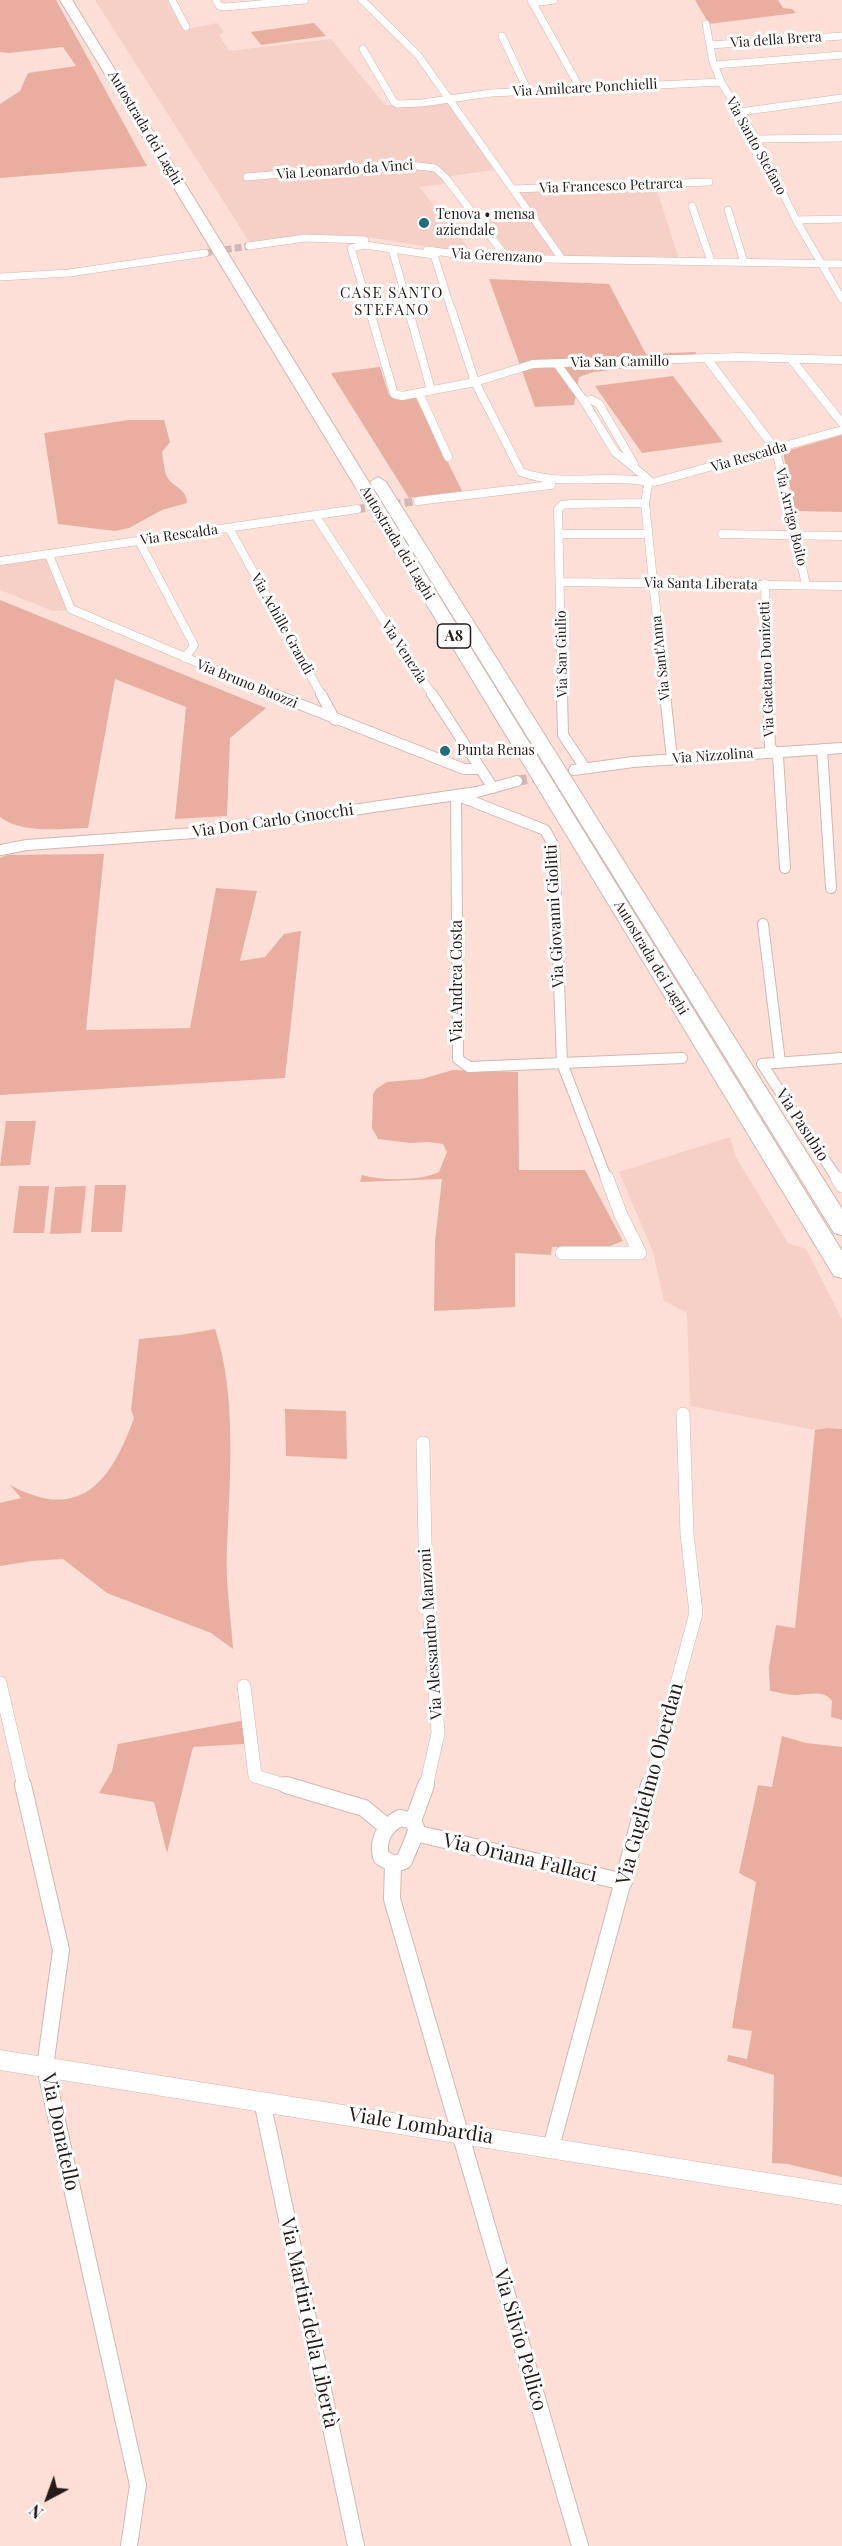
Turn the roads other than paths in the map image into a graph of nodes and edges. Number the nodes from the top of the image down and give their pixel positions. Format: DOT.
graph roads {
  1 [pos="66,0"];
  2 [pos="80,0"];
  3 [pos="172,0"];
  4 [pos="305,0"];
  5 [pos="362,0"];
  6 [pos="554,0"];
  7 [pos="532,1"];
  8 [pos="218,3"];
  9 [pos="706,24"];
  10 [pos="186,27"];
  11 [pos="502,36"];
  12 [pos="842,36"];
  13 [pos="710,45"];
  14 [pos="363,49"];
  15 [pos="842,55"];
  16 [pos="715,65"];
  17 [pos="721,82"];
  18 [pos="580,88"];
  19 [pos="528,91"];
  20 [pos="842,98"];
  21 [pos="450,100"];
  22 [pos="739,112"];
  23 [pos="842,138"];
  24 [pos="756,139"];
  25 [pos="247,177"];
  26 [pos="710,182"];
  27 [pos="513,189"];
  28 [pos="692,206"];
  29 [pos="728,210"];
  30 [pos="842,219"];
  31 [pos="796,220"];
  32 [pos="249,246"];
  33 [pos="392,249"];
  34 [pos="205,253"];
  35 [pos="437,254"];
  36 [pos="507,258"];
  37 [pos="561,259"];
  38 [pos="711,261"];
  39 [pos="744,262"];
  40 [pos="821,263"];
  41 [pos="842,264"];
  42 [pos="0,277"];
  43 [pos="842,299"];
  44 [pos="791,359"];
  45 [pos="708,360"];
  46 [pos="842,360"];
  47 [pos="557,364"];
  48 [pos="475,382"];
  49 [pos="431,390"];
  50 [pos="419,393"];
  51 [pos="842,423"];
  52 [pos="842,430"];
  53 [pos="776,450"];
  54 [pos="448,457"];
  55 [pos="648,482"];
  56 [pos="418,501"];
  57 [pos="645,502"];
  58 [pos="357,509"];
  59 [pos="315,515"];
  60 [pos="229,528"];
  61 [pos="560,534"];
  62 [pos="648,534"];
  63 [pos="722,534"];
  64 [pos="795,535"];
  65 [pos="842,536"];
  66 [pos="139,541"];
  67 [pos="49,555"];
  68 [pos="0,561"];
  69 [pos="561,582"];
  70 [pos="653,583"];
  71 [pos="765,584"];
  72 [pos="806,585"];
  73 [pos="842,586"];
  74 [pos="185,658"];
  75 [pos="335,720"];
  76 [pos="842,748"];
  77 [pos="822,749"];
  78 [pos="776,752"];
  79 [pos="672,759"];
  80 [pos="585,768"];
  81 [pos="481,770"];
  82 [pos="574,770"];
  83 [pos="517,781"];
  84 [pos="493,788"];
  85 [pos="456,795"];
  86 [pos="0,840"];
  87 [pos="27,845"];
  88 [pos="0,850"];
  89 [pos="785,868"];
  90 [pos="831,888"];
  91 [pos="763,924"];
  92 [pos="842,1058"];
  93 [pos="682,1059"];
  94 [pos="780,1062"];
  95 [pos="562,1064"];
  96 [pos="842,1186"];
  97 [pos="842,1227"];
  98 [pos="562,1253"];
  99 [pos="842,1270"];
  100 [pos="683,1414"];
  101 [pos="423,1443"];
  102 [pos="0,1683"];
  103 [pos="244,1686"];
  104 [pos="387,1827"];
  105 [pos="414,1827"];
  106 [pos="393,1864"];
  107 [pos="624,1882"];
  108 [pos="0,2060"];
  109 [pos="45,2067"];
  110 [pos="262,2101"];
  111 [pos="460,2133"];
  112 [pos="551,2147"];
  113 [pos="842,2195"];
  114 [pos="129,2546"];
  115 [pos="356,2546"];
  116 [pos="580,2546"];
  1 -- 99 [label="highway, Autostrada dei Laghi / A8"];
  2 -- 97 [label="highway, Autostrada dei Laghi / A8"];
  3 -- 10 [label="street"];
  4 -- 8 [label="street"];
  5 -- 21 [label="street"];
  6 -- 7 [label="street"];
  7 -- 18 [label="street"];
  9 -- 13 [label="street, Via Santo Stefano"];
  11 -- 19 [label="street"];
  12 -- 13 [label="street, Via della Brera"];
  13 -- 16 [label="street, Via Santo Stefano"];
  14 -- 21 [label="street, Via Amilcare Ponchielli"];
  15 -- 16 [label="street"];
  16 -- 17 [label="street, Via Santo Stefano"];
  17 -- 18 [label="street, Via Amilcare Ponchielli"];
  17 -- 22 [label="street, Via Santo Stefano"];
  18 -- 19 [label="street, Via Amilcare Ponchielli"];
  19 -- 21 [label="street, Via Amilcare Ponchielli"];
  20 -- 22 [label="street"];
  21 -- 27 [label="street"];
  22 -- 24 [label="street, Via Santo Stefano"];
  23 -- 24 [label="street"];
  24 -- 31 [label="street, Via Santo Stefano"];
  25 -- 36 [label="street, Via Leonardo da Vinci"];
  26 -- 27 [label="street, Via Francesco Petrarca"];
  27 -- 37 [label="street"];
  28 -- 38 [label="street"];
  29 -- 39 [label="street"];
  30 -- 31 [label="street"];
  31 -- 40 [label="street, Via Santo Stefano"];
  32 -- 35 [label="street, Via Gerenzano"];
  33 -- 35 [label="street"];
  33 -- 49 [label="street"];
  33 -- 50 [label="street, Via San Camillo"];
  34 -- 42 [label="street"];
  35 -- 36 [label="street, Via Gerenzano"];
  35 -- 48 [label="street"];
  36 -- 37 [label="street, Via Gerenzano"];
  37 -- 38 [label="street, Via Gerenzano"];
  38 -- 39 [label="street, Via Gerenzano"];
  39 -- 40 [label="street, Via Gerenzano"];
  40 -- 41 [label="street, Via Gerenzano"];
  40 -- 43 [label="street, Via Santo Stefano"];
  44 -- 45 [label="street, Via San Camillo"];
  44 -- 46 [label="street, Via San Camillo"];
  44 -- 51 [label="street"];
  45 -- 47 [label="street, Via San Camillo"];
  45 -- 53 [label="street"];
  47 -- 48 [label="street, Via San Camillo"];
  47 -- 55 [label="street"];
  48 -- 49 [label="street, Via San Camillo"];
  48 -- 55 [label="street"];
  49 -- 50 [label="street, Via San Camillo"];
  50 -- 54 [label="street"];
  52 -- 53 [label="street, Via Rescalda"];
  53 -- 55 [label="street, Via Rescalda"];
  53 -- 64 [label="street, Via Arrigo Boito"];
  55 -- 56 [label="street, Via Rescalda"];
  55 -- 57 [label="street, Via Sant'Anna"];
  57 -- 61 [label="street, Via San Giulio"];
  57 -- 62 [label="street, Via Sant'Anna"];
  58 -- 59 [label="street, Via Rescalda"];
  59 -- 60 [label="street, Via Rescalda"];
  59 -- 81 [label="street, Via Venezia"];
  60 -- 66 [label="street, Via Rescalda"];
  60 -- 75 [label="street, Via Achille Grandi"];
  61 -- 62 [label="street"];
  61 -- 69 [label="street, Via San Giulio"];
  62 -- 70 [label="street, Via Sant'Anna"];
  63 -- 64 [label="street"];
  64 -- 65 [label="street"];
  64 -- 72 [label="street, Via Arrigo Boito"];
  66 -- 67 [label="street, Via Rescalda"];
  66 -- 74 [label="street"];
  67 -- 68 [label="street, Via Rescalda"];
  67 -- 74 [label="street, Via Bruno Buozzi"];
  69 -- 70 [label="street, Via Santa Liberata"];
  69 -- 80 [label="street, Via San Giulio"];
  70 -- 71 [label="street, Via Santa Liberata"];
  70 -- 79 [label="street, Via Sant'Anna"];
  71 -- 72 [label="street, Via Santa Liberata"];
  71 -- 78 [label="street, Via Gaetano Donizetti"];
  72 -- 73 [label="street, Via Santa Liberata"];
  74 -- 75 [label="street, Via Bruno Buozzi"];
  75 -- 81 [label="street, Via Bruno Buozzi"];
  76 -- 77 [label="street, Via Nizzolina"];
  77 -- 78 [label="street, Via Nizzolina"];
  77 -- 90 [label="street"];
  78 -- 79 [label="street, Via Nizzolina"];
  78 -- 89 [label="street, Via Gaetano Donizetti"];
  79 -- 80 [label="street, Via Nizzolina"];
  80 -- 82 [label="street"];
  81 -- 84 [label="street, Via Venezia"];
  83 -- 84 [label="street, Via Don Carlo Gnocchi"];
  84 -- 85 [label="street, Via Don Carlo Gnocchi"];
  85 -- 87 [label="street, Via Don Carlo Gnocchi"];
  85 -- 95 [label="street, Via Giovanni Giolitti"];
  85 -- 95 [label="street, Via Andrea Costa"];
  86 -- 87 [label="street, Via Don Carlo Gnocchi"];
  87 -- 88 [label="street, Via Don Carlo Gnocchi"];
  91 -- 94 [label="street"];
  92 -- 94 [label="street"];
  93 -- 95 [label="street"];
  94 -- 96 [label="street, Via Pasubio"];
  95 -- 98 [label="street, Via Giovanni Giolitti"];
  100 -- 107 [label="street, Via Guglielmo Oberdan"];
  101 -- 105 [label="street, Via Alessandro Manzoni"];
  102 -- 109 [label="street, Via Donatello"];
  103 -- 104 [label="street"];
  104 -- 105 [label="street"];
  104 -- 106 [label="street"];
  105 -- 106 [label="street, Via Alessandro Manzoni"];
  105 -- 107 [label="street, Via Oriana Fallaci"];
  106 -- 111 [label="street"];
  107 -- 112 [label="street, Via Guglielmo Oberdan"];
  108 -- 109 [label="street, Viale Lombardia"];
  109 -- 110 [label="street, Viale Lombardia"];
  109 -- 114 [label="street, Via Donatello"];
  110 -- 111 [label="street, Viale Lombardia"];
  110 -- 115 [label="street, Via Martiri della Libertà"];
  111 -- 112 [label="street, Viale Lombardia"];
  111 -- 116 [label="street, Via Silvio Pellico"];
  112 -- 113 [label="street, Viale Lombardia"];
}
